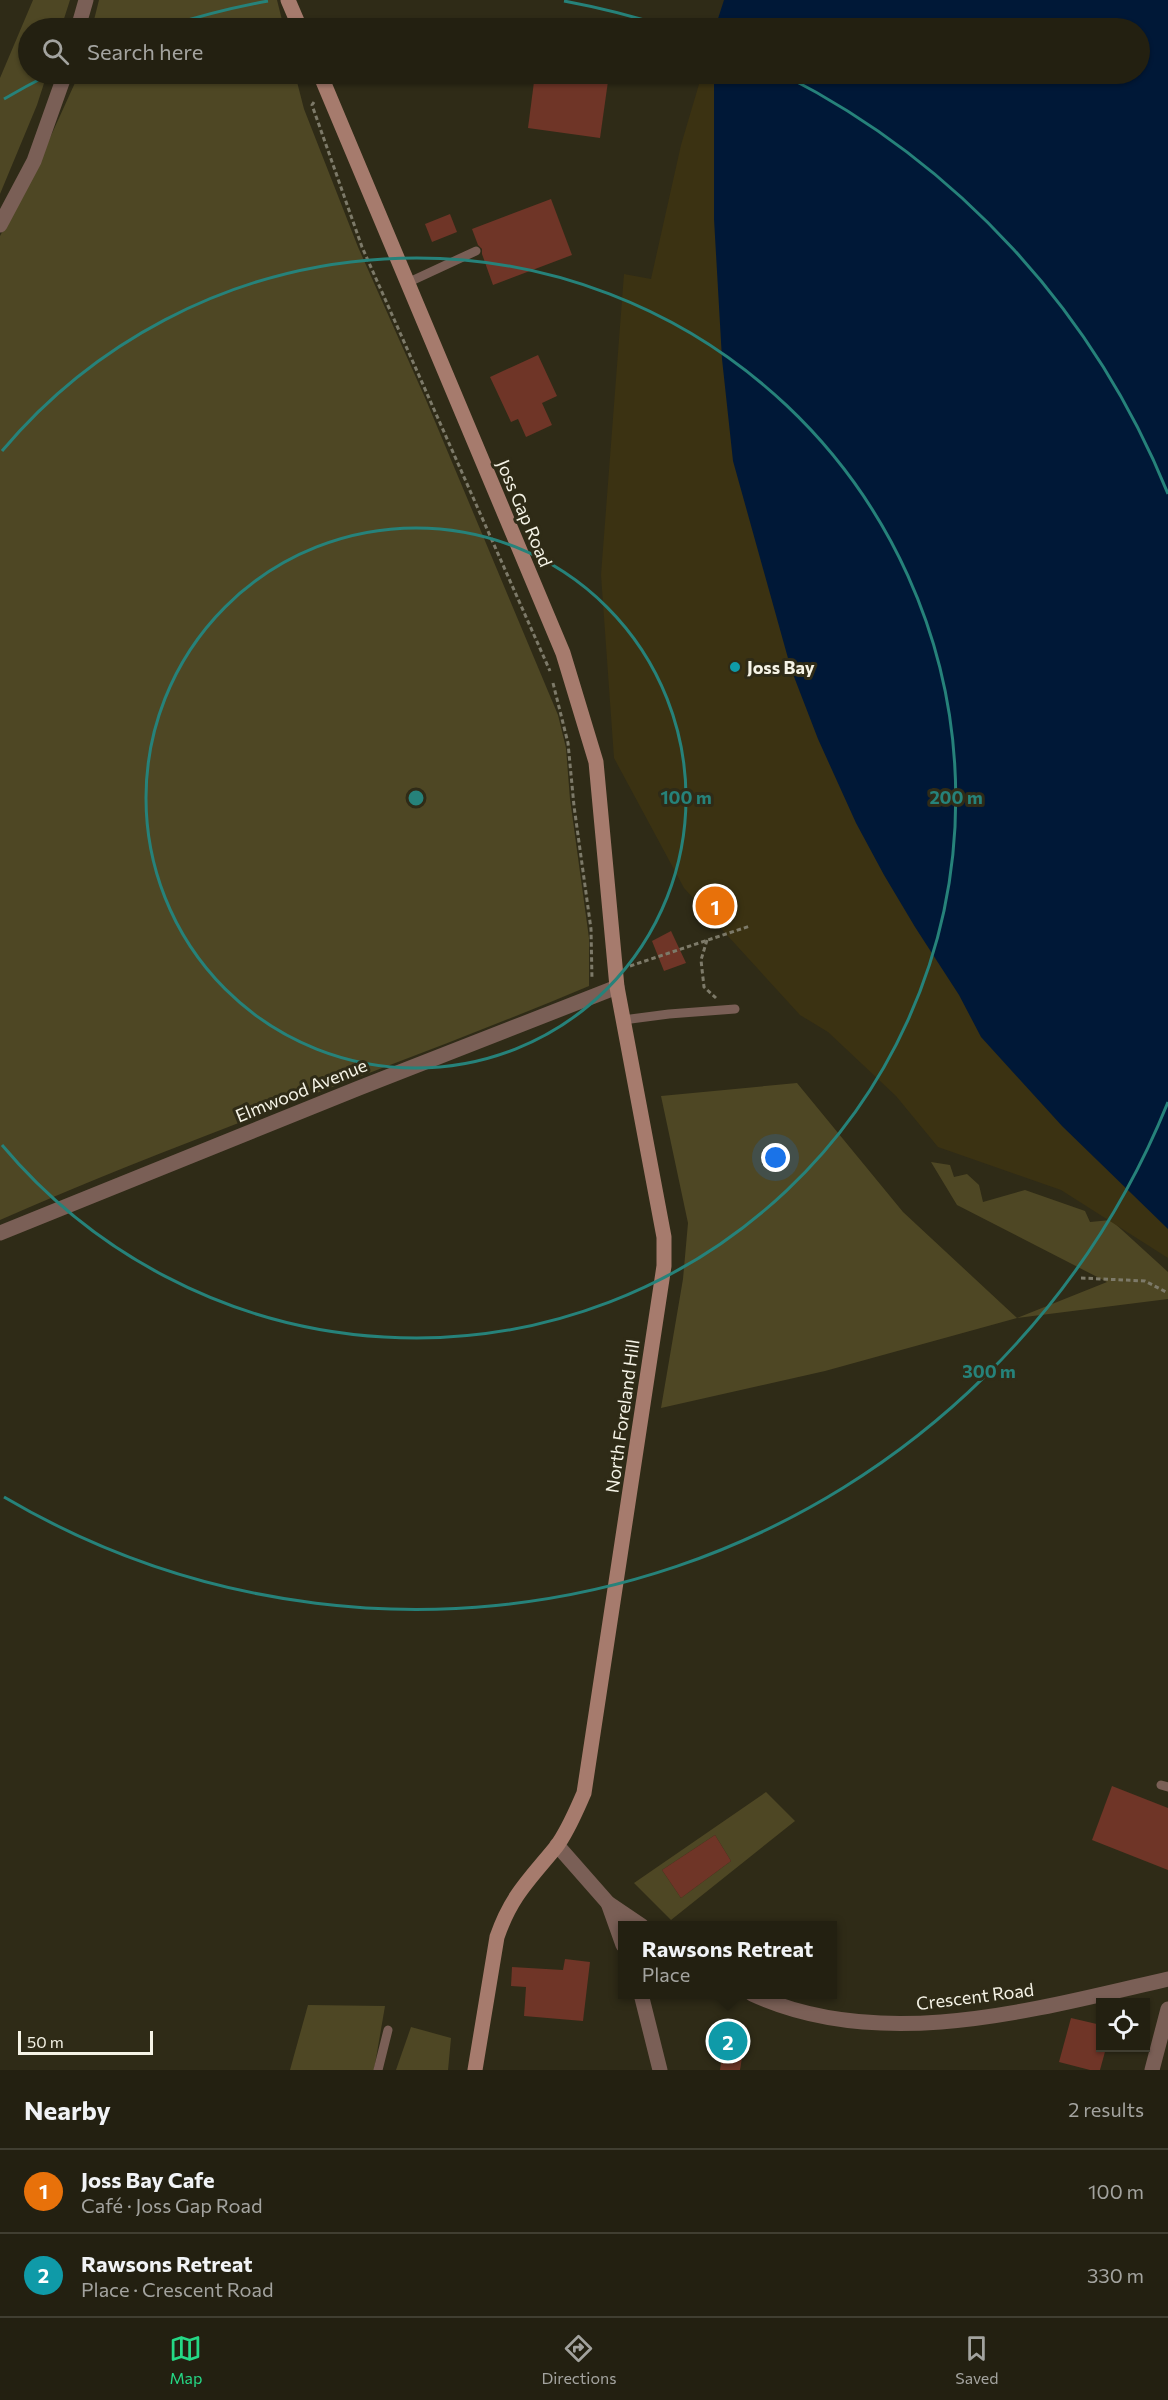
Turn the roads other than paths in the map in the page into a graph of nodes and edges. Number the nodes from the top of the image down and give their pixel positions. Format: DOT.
graph roads {
  1 [pos="86,0"];
  2 [pos="288,0"];
  3 [pos="81,18"];
  4 [pos="296,18"];
  5 [pos="61,84"];
  6 [pos="324,84"];
  7 [pos="0,225"];
  8 [pos="476,251"];
  9 [pos="407,282"];
  10 [pos="617,987"];
  11 [pos="735,1009"];
  12 [pos="623,1020"];
  13 [pos="0,1233"];
  14 [pos="557,1845"];
  15 [pos="608,1903"];
  16 [pos="635,1921"];
  17 [pos="618,1931"];
  18 [pos="1168,1979"];
  19 [pos="642,1999"];
  20 [pos="761,1999"];
  21 [pos="1168,2009"];
  22 [pos="388,2030"];
  23 [pos="378,2070"];
  24 [pos="475,2070"];
  25 [pos="660,2070"];
  26 [pos="1152,2070"];
  1 -- 3 [label="street"];
  2 -- 4 [label="main road"];
  5 -- 7 [label="street"];
  6 -- 9 [label="main road, Joss Gap Road"];
  8 -- 9 [label="lane"];
  9 -- 10 [label="main road, Joss Gap Road"];
  10 -- 12 [label="main road, North Foreland Hill"];
  10 -- 13 [label="street, Elmwood Avenue"];
  11 -- 12 [label="lane"];
  12 -- 14 [label="main road, North Foreland Hill"];
  14 -- 15 [label="street"];
  14 -- 24 [label="main road, North Foreland Hill"];
  15 -- 16 [label="street"];
  15 -- 17 [label="street"];
  18 -- 20 [label="street, Crescent Road"];
  19 -- 25 [label="street"];
  21 -- 26 [label="street"];
  22 -- 23 [label="lane"];
}
